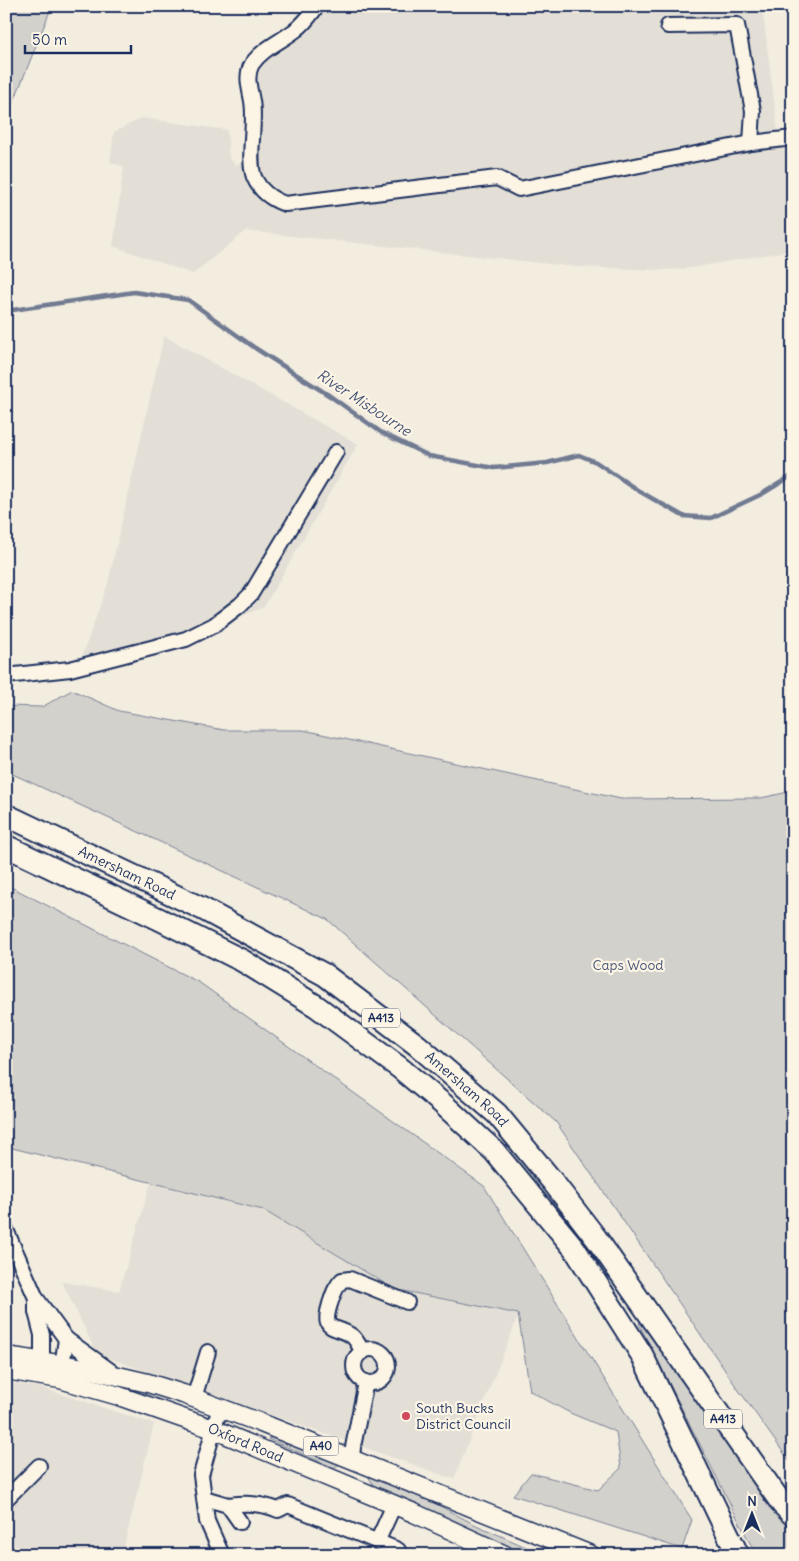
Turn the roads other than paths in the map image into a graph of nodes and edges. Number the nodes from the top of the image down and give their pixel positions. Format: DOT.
graph roads {
  1 [pos="317,6"];
  2 [pos="668,26"];
  3 [pos="786,139"];
  4 [pos="751,143"];
  5 [pos="336,452"];
  6 [pos="6,676"];
  7 [pos="6,815"];
  8 [pos="6,846"];
  9 [pos="6,1230"];
  10 [pos="36,1298"];
  11 [pos="407,1302"];
  12 [pos="66,1339"];
  13 [pos="208,1352"];
  14 [pos="363,1352"];
  15 [pos="6,1356"];
  16 [pos="42,1368"];
  17 [pos="6,1370"];
  18 [pos="61,1372"];
  19 [pos="117,1376"];
  20 [pos="366,1382"];
  21 [pos="194,1398"];
  22 [pos="220,1407"];
  23 [pos="213,1429"];
  24 [pos="352,1459"];
  25 [pos="39,1466"];
  26 [pos="353,1487"];
  27 [pos="204,1498"];
  28 [pos="6,1499"];
  29 [pos="228,1505"];
  30 [pos="394,1505"];
  31 [pos="793,1515"];
  32 [pos="240,1522"];
  33 [pos="377,1542"];
  34 [pos="398,1550"];
  35 [pos="584,1553"];
  36 [pos="222,1555"];
  37 [pos="505,1555"];
  38 [pos="738,1555"];
  1 -- 4 [label="street"];
  2 -- 4 [label="street"];
  3 -- 4 [label="street"];
  5 -- 6 [label="street"];
  7 -- 31 [label="highway, Amersham Road / A413"];
  8 -- 38 [label="highway, A413"];
  9 -- 10 [label="street"];
  10 -- 12 [label="street"];
  10 -- 16 [label="street"];
  11 -- 14 [label="street"];
  12 -- 18 [label="street"];
  12 -- 19 [label="street"];
  13 -- 21 [label="street"];
  14 -- 20 [label="street"];
  14 -- 20 [label="street"];
  15 -- 16 [label="main road, A40"];
  16 -- 17 [label="main road, Oxford Road / A40"];
  16 -- 18 [label="main road, Oxford Road / A40"];
  18 -- 19 [label="main road, A40"];
  18 -- 23 [label="main road, Oxford Road / A40"];
  19 -- 21 [label="main road, A40"];
  20 -- 24 [label="street"];
  21 -- 22 [label="main road, A40"];
  22 -- 23 [label="street"];
  22 -- 24 [label="main road, A40"];
  23 -- 26 [label="main road, Oxford Road / A40"];
  23 -- 27 [label="street"];
  24 -- 26 [label="main road"];
  24 -- 35 [label="main road, A40"];
  25 -- 28 [label="street"];
  26 -- 30 [label="main road, Oxford Road / A40"];
  27 -- 29 [label="street"];
  27 -- 36 [label="street"];
  29 -- 32 [label="street"];
  29 -- 33 [label="street"];
  30 -- 33 [label="street"];
  30 -- 37 [label="main road, Oxford Road / A40"];
  33 -- 34 [label="street"];
}
